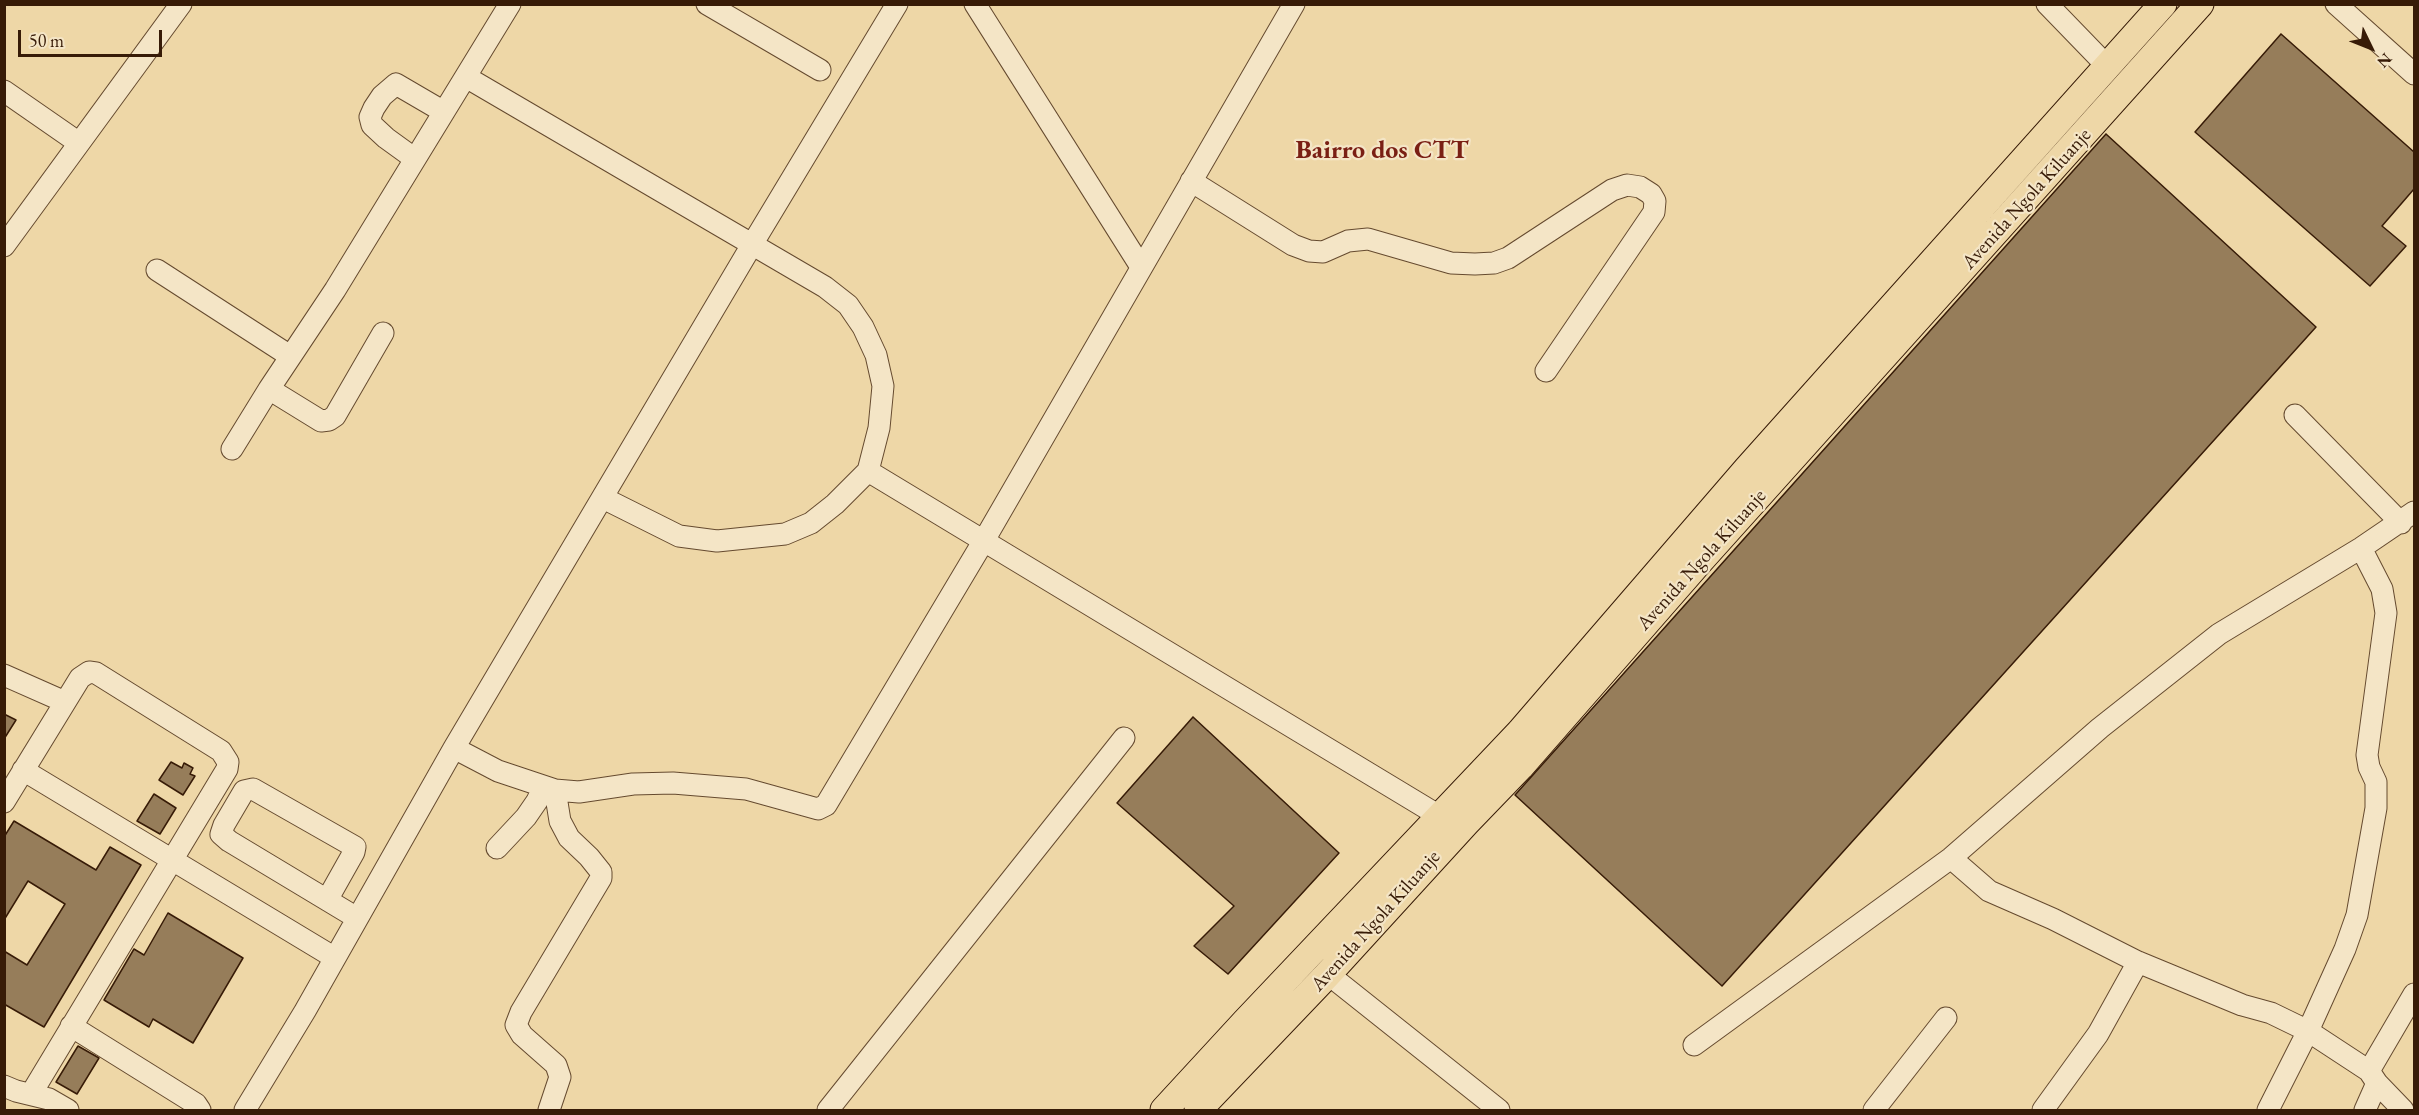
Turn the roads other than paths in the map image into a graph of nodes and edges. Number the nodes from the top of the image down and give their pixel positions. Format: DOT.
graph roads {
  1 [pos="181,4"];
  2 [pos="510,4"];
  3 [pos="706,4"];
  4 [pos="897,4"];
  5 [pos="975,4"];
  6 [pos="1294,4"];
  7 [pos="2047,4"];
  8 [pos="2163,4"];
  9 [pos="2200,4"];
  10 [pos="2336,4"];
  11 [pos="2108,67"];
  12 [pos="820,70"];
  13 [pos="2415,74"];
  14 [pos="466,77"];
  15 [pos="4,91"];
  16 [pos="444,112"];
  17 [pos="79,144"];
  18 [pos="415,159"];
  19 [pos="1191,181"];
  20 [pos="753,243"];
  21 [pos="4,246"];
  22 [pos="1141,267"];
  23 [pos="157,270"];
  24 [pos="383,333"];
  25 [pos="290,356"];
  26 [pos="1546,371"];
  27 [pos="269,389"];
  28 [pos="2295,415"];
  29 [pos="232,449"];
  30 [pos="868,471"];
  31 [pos="603,498"];
  32 [pos="2408,517"];
  33 [pos="983,542"];
  34 [pos="2361,548"];
  35 [pos="4,675"];
  36 [pos="65,702"];
  37 [pos="1124,738"];
  38 [pos="454,748"];
  39 [pos="23,770"];
  40 [pos="549,789"];
  41 [pos="4,802"];
  42 [pos="1441,817"];
  43 [pos="497,848"];
  44 [pos="1951,858"];
  45 [pos="172,860"];
  46 [pos="327,900"];
  47 [pos="357,918"];
  48 [pos="335,958"];
  49 [pos="2138,962"];
  50 [pos="1329,974"];
  51 [pos="2415,994"];
  52 [pos="1947,1018"];
  53 [pos="71,1026"];
  54 [pos="2308,1031"];
  55 [pos="1694,1045"];
  56 [pos="2373,1077"];
  57 [pos="4,1086"];
  58 [pos="31,1094"];
  59 [pos="68,1110"];
  60 [pos="200,1110"];
  61 [pos="245,1110"];
  62 [pos="549,1110"];
  63 [pos="828,1110"];
  64 [pos="1164,1110"];
  65 [pos="1198,1110"];
  66 [pos="1499,1110"];
  67 [pos="1874,1110"];
  68 [pos="2043,1110"];
  69 [pos="2268,1110"];
  70 [pos="2365,1110"];
  71 [pos="2403,1110"];
  1 -- 17 [label="street"];
  2 -- 14 [label="street"];
  3 -- 12 [label="street"];
  4 -- 20 [label="street"];
  5 -- 22 [label="street"];
  6 -- 19 [label="street"];
  7 -- 11 [label="street"];
  8 -- 11 [label="main road, Avenida Ngola Kiluanje"];
  9 -- 50 [label="main road, Avenida Ngola Kiluanje"];
  10 -- 13 [label="street"];
  11 -- 42 [label="main road, Avenida Ngola Kiluanje"];
  14 -- 16 [label="street"];
  14 -- 20 [label="street"];
  15 -- 17 [label="street"];
  16 -- 18 [label="street"];
  16 -- 18 [label="street"];
  17 -- 21 [label="street"];
  18 -- 25 [label="street"];
  19 -- 22 [label="street"];
  19 -- 26 [label="street"];
  20 -- 30 [label="street"];
  20 -- 31 [label="street"];
  22 -- 33 [label="street"];
  23 -- 25 [label="street"];
  24 -- 27 [label="street"];
  25 -- 27 [label="street"];
  27 -- 29 [label="street"];
  28 -- 32 [label="street"];
  30 -- 31 [label="street"];
  30 -- 33 [label="street"];
  31 -- 38 [label="street"];
  32 -- 34 [label="street"];
  33 -- 40 [label="street"];
  33 -- 42 [label="street"];
  34 -- 44 [label="street"];
  34 -- 54 [label="street"];
  35 -- 36 [label="street"];
  36 -- 39 [label="street"];
  36 -- 45 [label="street"];
  37 -- 63 [label="street"];
  38 -- 40 [label="street"];
  38 -- 47 [label="street"];
  39 -- 41 [label="street"];
  39 -- 45 [label="street"];
  40 -- 43 [label="street"];
  40 -- 62 [label="street"];
  42 -- 64 [label="main road, Avenida Ngola Kiluanje"];
  44 -- 49 [label="street"];
  44 -- 55 [label="street"];
  45 -- 48 [label="street"];
  45 -- 53 [label="street"];
  46 -- 46 [label="street"];
  46 -- 47 [label="street"];
  47 -- 48 [label="street"];
  48 -- 61 [label="street"];
  49 -- 54 [label="street"];
  49 -- 68 [label="street"];
  50 -- 65 [label="main road, Avenida Ngola Kiluanje"];
  50 -- 66 [label="street"];
  51 -- 56 [label="street"];
  52 -- 67 [label="street"];
  53 -- 58 [label="street"];
  53 -- 60 [label="street"];
  54 -- 56 [label="street"];
  54 -- 69 [label="street"];
  56 -- 70 [label="street"];
  56 -- 71 [label="street"];
  57 -- 58 [label="street"];
  58 -- 59 [label="street"];
}
